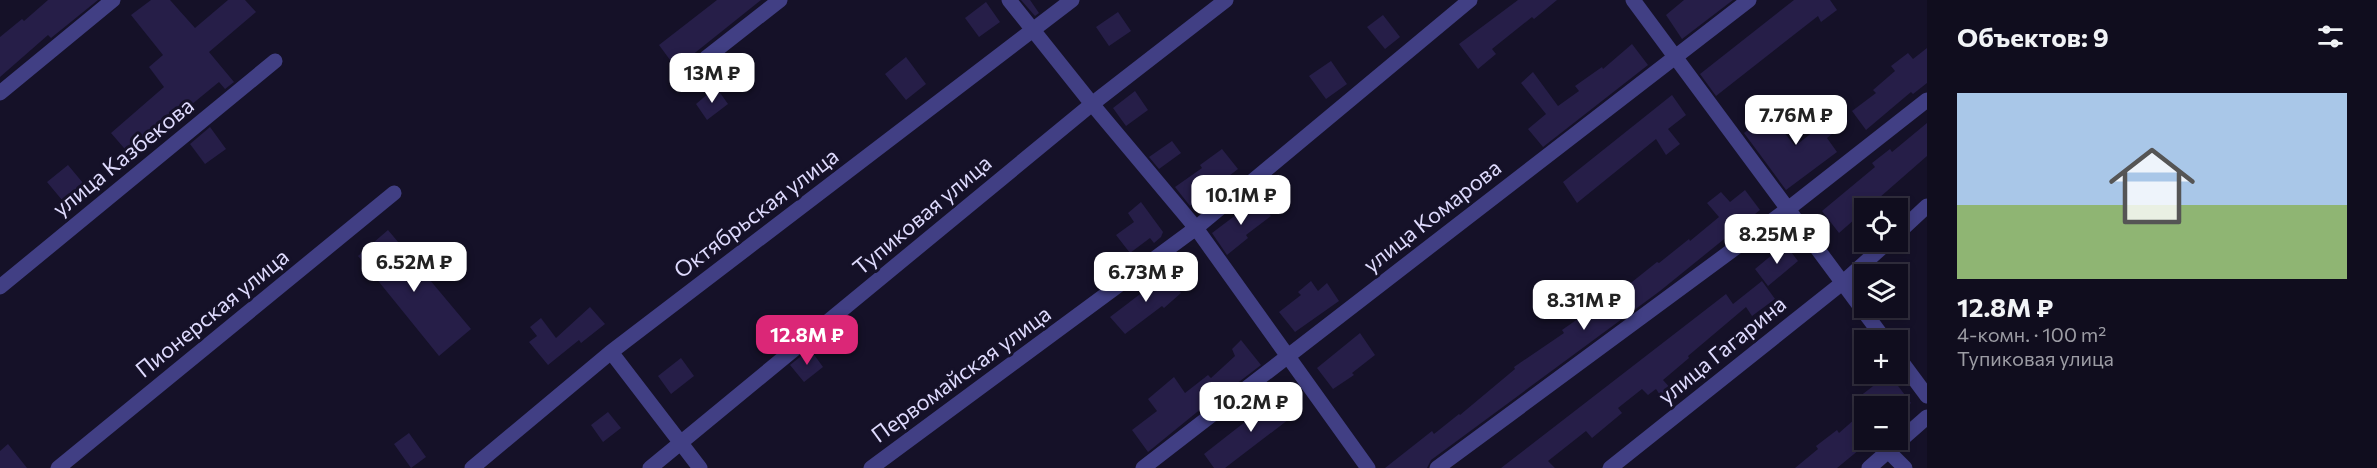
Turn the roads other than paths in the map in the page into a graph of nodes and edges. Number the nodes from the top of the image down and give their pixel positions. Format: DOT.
graph roads {
  1 [pos="113,0"];
  2 [pos="780,0"];
  3 [pos="1009,0"];
  4 [pos="1072,0"];
  5 [pos="1226,0"];
  6 [pos="1470,0"];
  7 [pos="1633,0"];
  8 [pos="1749,0"];
  9 [pos="1033,31"];
  10 [pos="1676,56"];
  11 [pos="706,58"];
  12 [pos="275,61"];
  13 [pos="0,93"];
  14 [pos="1927,100"];
  15 [pos="1092,104"];
  16 [pos="394,193"];
  17 [pos="1927,206"];
  18 [pos="1788,209"];
  19 [pos="1908,224"];
  20 [pos="1196,228"];
  21 [pos="1877,252"];
  22 [pos="1841,284"];
  23 [pos="0,287"];
  24 [pos="1877,330"];
  25 [pos="611,352"];
  26 [pos="1288,355"];
  27 [pos="1908,370"];
  28 [pos="1927,396"];
  29 [pos="1927,417"];
  30 [pos="681,443"];
  31 [pos="1888,452"];
  32 [pos="58,468"];
  33 [pos="472,468"];
  34 [pos="650,468"];
  35 [pos="700,468"];
  36 [pos="871,468"];
  37 [pos="1143,468"];
  38 [pos="1368,468"];
  39 [pos="1437,468"];
  40 [pos="1610,468"];
  41 [pos="1869,468"];
  42 [pos="1905,468"];
  1 -- 13 [label="street"];
  2 -- 11 [label="street"];
  3 -- 9 [label="street"];
  4 -- 9 [label="street, Октябрьская улица"];
  5 -- 15 [label="street, Тупиковая улица"];
  6 -- 20 [label="street, Первомайская улица"];
  7 -- 10 [label="street"];
  8 -- 10 [label="street, улица Комарова"];
  9 -- 15 [label="street"];
  9 -- 25 [label="street, Октябрьская улица"];
  10 -- 18 [label="street"];
  10 -- 26 [label="street, улица Комарова"];
  12 -- 23 [label="street, улица Казбекова"];
  14 -- 18 [label="street"];
  15 -- 20 [label="street"];
  15 -- 30 [label="street, Тупиковая улица"];
  16 -- 32 [label="street, Пионерская улица"];
  17 -- 19 [label="street"];
  18 -- 22 [label="street"];
  18 -- 39 [label="street"];
  20 -- 26 [label="street"];
  20 -- 36 [label="street, Первомайская улица"];
  21 -- 22 [label="street, улица Гагарина"];
  22 -- 24 [label="street"];
  22 -- 40 [label="street, улица Гагарина"];
  25 -- 30 [label="street"];
  25 -- 33 [label="street, Октябрьская улица"];
  26 -- 37 [label="street, улица Комарова"];
  26 -- 38 [label="street"];
  27 -- 28 [label="street"];
  29 -- 31 [label="street"];
  30 -- 34 [label="street, Тупиковая улица"];
  30 -- 35 [label="street"];
  31 -- 41 [label="street"];
  31 -- 42 [label="street"];
}
